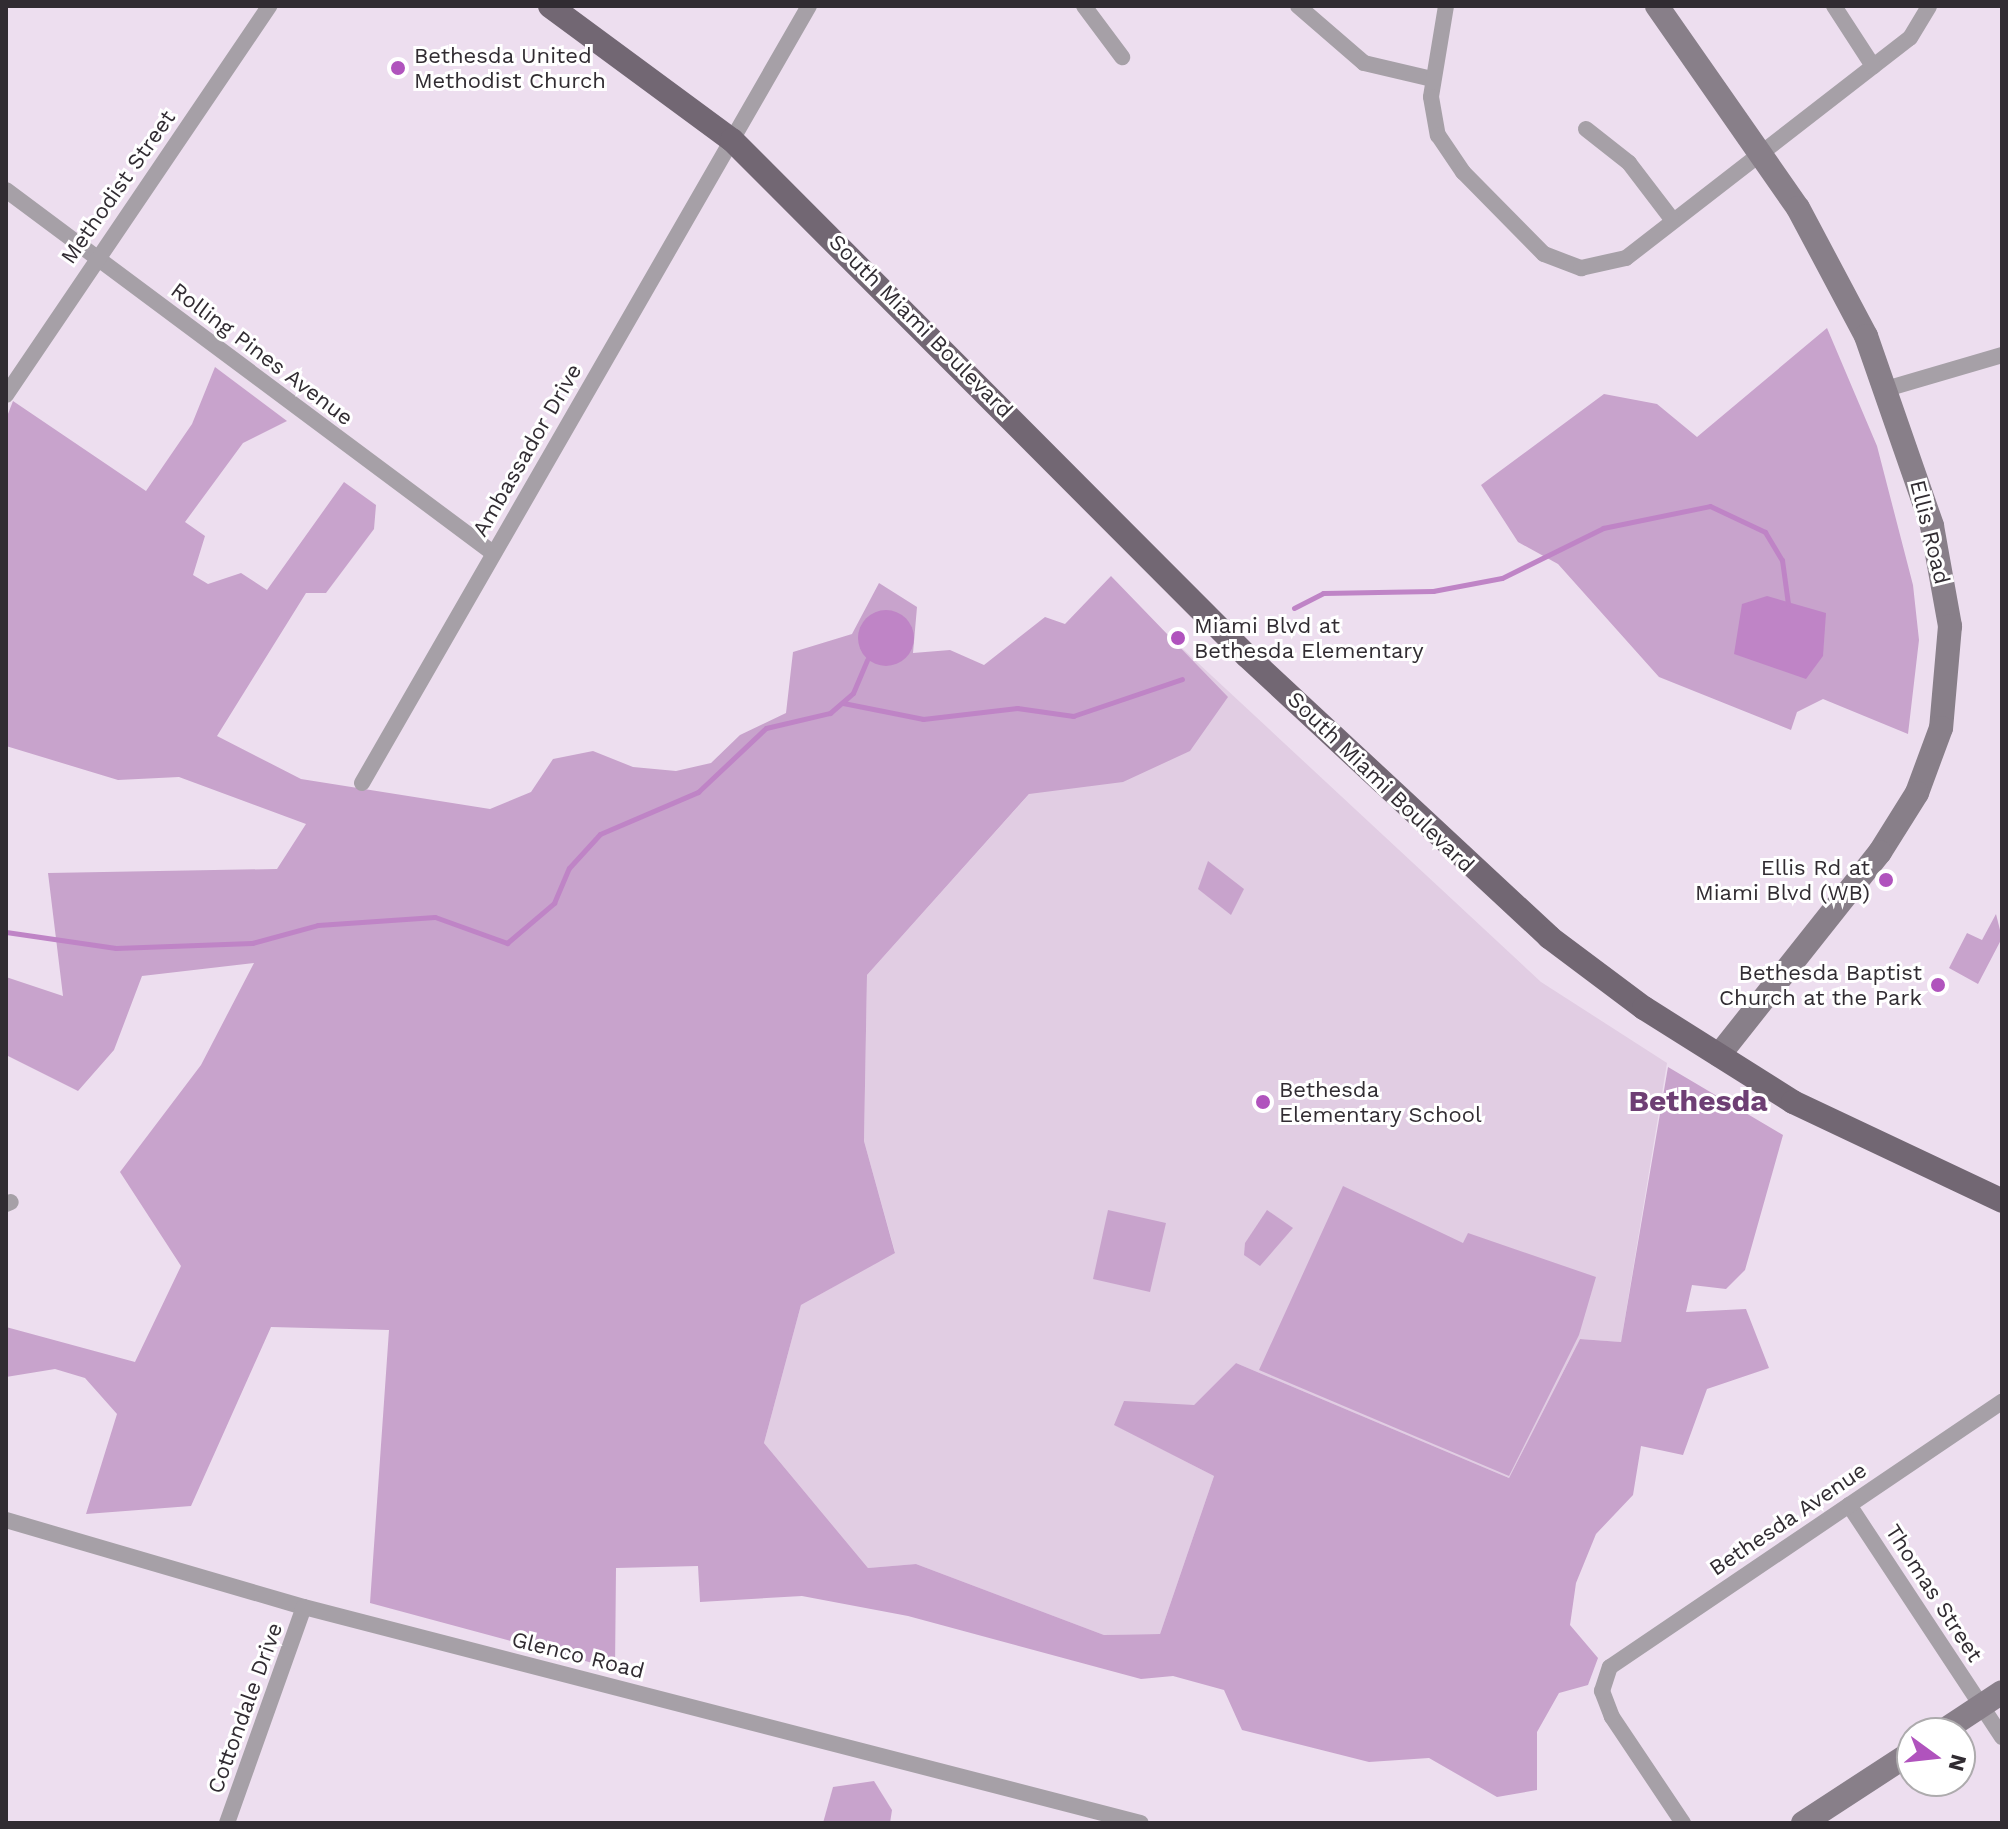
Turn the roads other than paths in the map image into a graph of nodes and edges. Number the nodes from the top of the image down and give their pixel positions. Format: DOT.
graph roads {
  1 [pos="269,6"];
  2 [pos="550,6"];
  3 [pos="809,6"];
  4 [pos="1084,6"];
  5 [pos="1298,6"];
  6 [pos="1446,6"];
  7 [pos="1657,6"];
  8 [pos="1834,6"];
  9 [pos="1929,6"];
  10 [pos="1122,57"];
  11 [pos="1873,66"];
  12 [pos="1432,79"];
  13 [pos="1586,129"];
  14 [pos="732,140"];
  15 [pos="1756,150"];
  16 [pos="6,190"];
  17 [pos="1671,218"];
  18 [pos="96,257"];
  19 [pos="2002,355"];
  20 [pos="1886,389"];
  21 [pos="6,395"];
  22 [pos="493,553"];
  23 [pos="362,783"];
  24 [pos="1719,1055"];
  25 [pos="2002,1201"];
  26 [pos="2002,1402"];
  27 [pos="1849,1505"];
  28 [pos="6,1520"];
  29 [pos="304,1607"];
  30 [pos="1992,1699"];
  31 [pos="1964,1717"];
  32 [pos="2002,1737"];
  33 [pos="1896,1762"];
  34 [pos="227,1823"];
  35 [pos="1141,1823"];
  36 [pos="1683,1823"];
  37 [pos="1803,1823"];
  1 -- 18 [label="street, Methodist Street"];
  2 -- 14 [label="main road, South Miami Boulevard"];
  3 -- 14 [label="street, Ambassador Drive"];
  4 -- 10 [label="street"];
  5 -- 12 [label="street"];
  6 -- 12 [label="street"];
  7 -- 15 [label="main road, Ellis Road"];
  8 -- 11 [label="street"];
  9 -- 11 [label="street"];
  11 -- 15 [label="street"];
  12 -- 17 [label="street"];
  13 -- 17 [label="street"];
  14 -- 22 [label="street, Ambassador Drive"];
  14 -- 24 [label="main road, South Miami Boulevard"];
  15 -- 17 [label="street"];
  15 -- 20 [label="main road, Ellis Road"];
  16 -- 18 [label="street, Rolling Pines Avenue"];
  18 -- 21 [label="street, Methodist Street"];
  18 -- 22 [label="street, Rolling Pines Avenue"];
  19 -- 20 [label="street"];
  20 -- 24 [label="main road, Ellis Road"];
  22 -- 23 [label="street, Ambassador Drive"];
  24 -- 25 [label="main road, South Miami Boulevard"];
  26 -- 27 [label="street, Bethesda Avenue"];
  27 -- 30 [label="street, Thomas Street"];
  27 -- 36 [label="street, Bethesda Avenue"];
  28 -- 29 [label="street, Glenco Road"];
  29 -- 34 [label="street, Cottondale Drive"];
  29 -- 35 [label="street, Glenco Road"];
  30 -- 31 [label="main road"];
  30 -- 32 [label="street, Thomas Street"];
  33 -- 37 [label="main road"];
}
